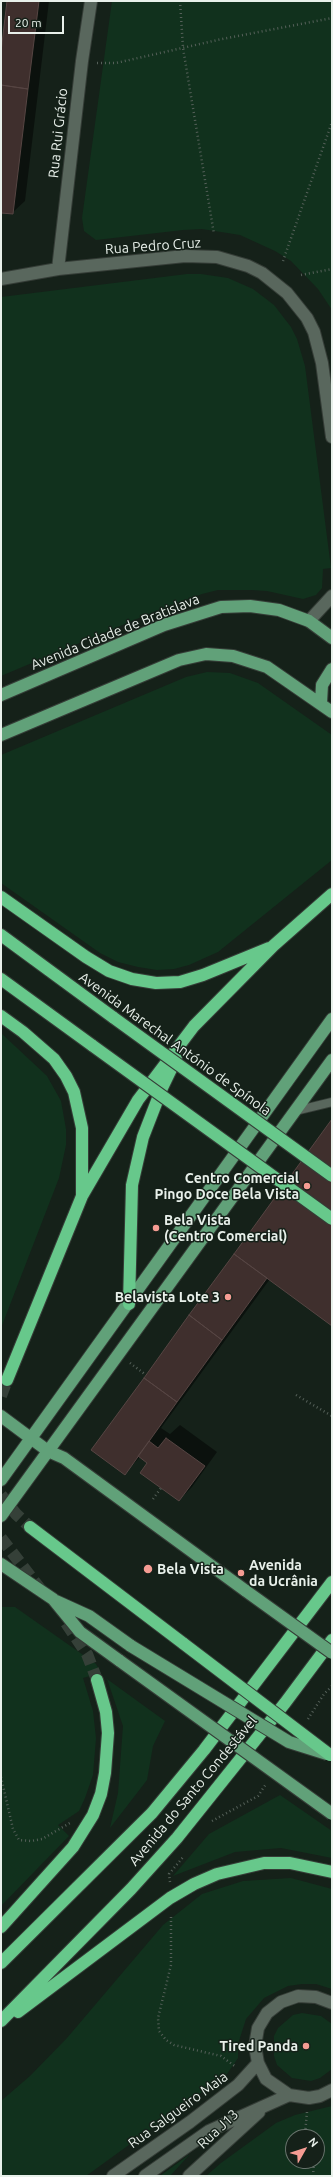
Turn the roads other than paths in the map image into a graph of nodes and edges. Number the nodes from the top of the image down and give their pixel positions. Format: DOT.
graph roads {
  1 [pos="91,1"];
  2 [pos="58,269"];
  3 [pos="1,279"];
  4 [pos="332,437"];
  5 [pos="332,596"];
  6 [pos="309,622"];
  7 [pos="332,638"];
  8 [pos="332,669"];
  9 [pos="1,695"];
  10 [pos="321,704"];
  11 [pos="332,712"];
  12 [pos="1,735"];
  13 [pos="332,894"];
  14 [pos="1,897"];
  15 [pos="1,935"];
  16 [pos="274,946"];
  17 [pos="1,979"];
  18 [pos="1,1016"];
  19 [pos="332,1019"];
  20 [pos="194,1026"];
  21 [pos="332,1060"];
  22 [pos="332,1102"];
  23 [pos="295,1111"];
  24 [pos="332,1176"];
  25 [pos="82,1196"];
  26 [pos="332,1219"];
  27 [pos="129,1304"];
  28 [pos="7,1380"];
  29 [pos="1,1416"];
  30 [pos="31,1438"];
  31 [pos="48,1451"];
  32 [pos="1,1480"];
  33 [pos="1,1516"];
  34 [pos="30,1527"];
  35 [pos="1,1564"];
  36 [pos="332,1574"];
  37 [pos="332,1582"];
  38 [pos="324,1594"];
  39 [pos="53,1599"];
  40 [pos="332,1640"];
  41 [pos="332,1653"];
  42 [pos="97,1680"];
  43 [pos="331,1756"];
  44 [pos="332,1814"];
  45 [pos="332,1872"];
  46 [pos="1,1927"];
  47 [pos="1,1963"];
  48 [pos="332,2003"];
  49 [pos="1,2021"];
  50 [pos="1,2025"];
  51 [pos="258,2064"];
  52 [pos="332,2091"];
  53 [pos="289,2094"];
  54 [pos="268,2104"];
  55 [pos="113,2176"];
  56 [pos="145,2176"];
  57 [pos="189,2176"];
  1 -- 2 [label="street, Rua Rui Grácio"];
  2 -- 3 [label="street, Rua Pedro Cruz"];
  2 -- 4 [label="street, Rua Pedro Cruz"];
  5 -- 6 [label="street"];
  6 -- 7 [label="main road, Avenida Cidade de Bratislava"];
  6 -- 9 [label="main road, Avenida Cidade de Bratislava"];
  8 -- 10 [label="main road"];
  10 -- 11 [label="main road"];
  10 -- 12 [label="main road"];
  13 -- 16 [label="highway"];
  14 -- 16 [label="highway"];
  15 -- 24 [label="highway, Avenida Marechal António de Spínola, bridge"];
  16 -- 20 [label="highway"];
  17 -- 26 [label="highway, bridge"];
  18 -- 25 [label="highway"];
  19 -- 27 [label="main road"];
  20 -- 25 [label="highway"];
  20 -- 27 [label="highway"];
  21 -- 23 [label="main road"];
  22 -- 23 [label="lane"];
  23 -- 31 [label="main road"];
  25 -- 28 [label="highway"];
  27 -- 30 [label="main road"];
  29 -- 30 [label="main road"];
  30 -- 31 [label="main road"];
  30 -- 32 [label="main road"];
  31 -- 33 [label="main road"];
  31 -- 41 [label="main road, bridge"];
  34 -- 43 [label="highway, bridge"];
  35 -- 39 [label="main road"];
  36 -- 38 [label="lane"];
  37 -- 38 [label="highway, Avenida do Santo Condestável"];
  38 -- 47 [label="highway, Avenida do Santo Condestável"];
  39 -- 43 [label="main road, bridge"];
  39 -- 44 [label="main road, bridge"];
  40 -- 49 [label="highway, Avenida do Santo Condestável"];
  42 -- 46 [label="highway"];
  45 -- 50 [label="highway"];
  48 -- 51 [label="street"];
  51 -- 53 [label="street"];
  51 -- 55 [label="street, Rua Salgueiro Maia"];
  52 -- 53 [label="street"];
  53 -- 54 [label="street"];
  54 -- 56 [label="street"];
  54 -- 57 [label="street, Rua J13"];
}
